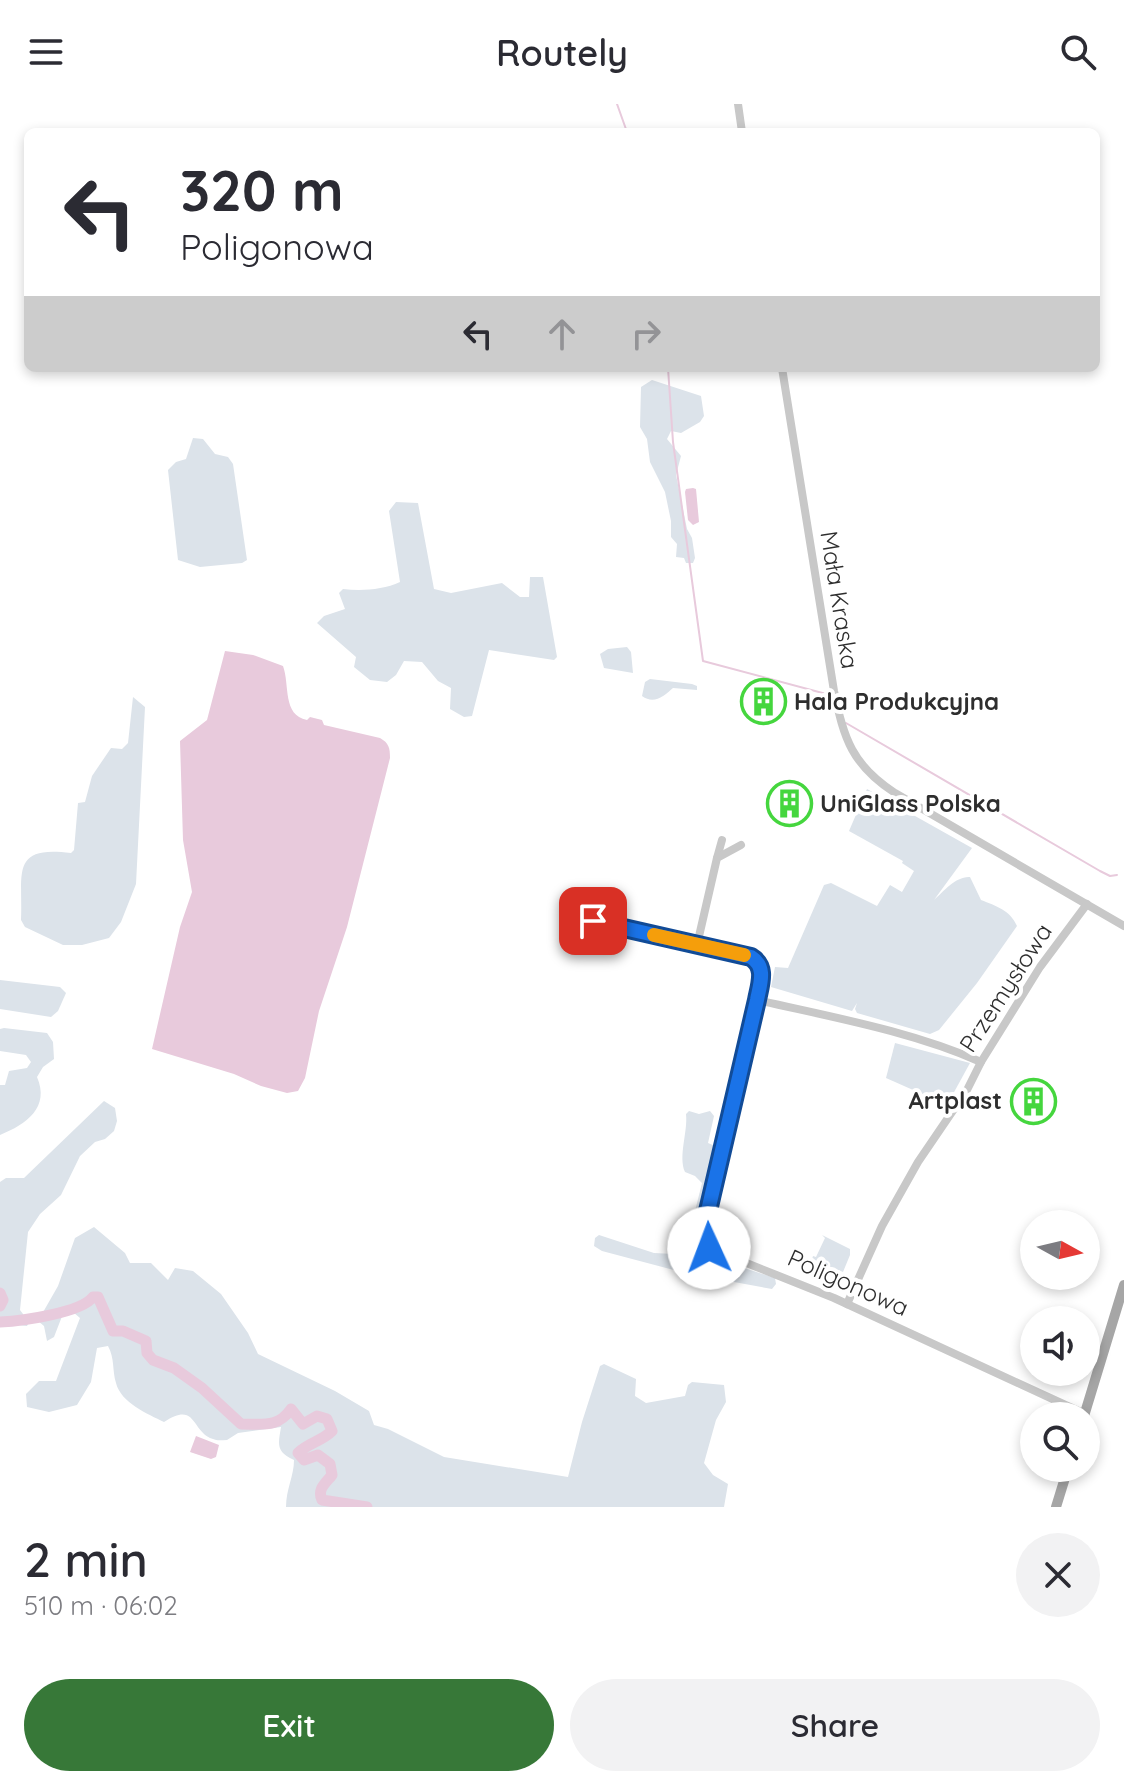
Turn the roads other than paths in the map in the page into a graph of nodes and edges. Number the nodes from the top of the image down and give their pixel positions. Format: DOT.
graph roads {
  1 [pos="738,104"];
  2 [pos="741,128"];
  3 [pos="783,372"];
  4 [pos="722,840"];
  5 [pos="741,845"];
  6 [pos="717,858"];
  7 [pos="1087,904"];
  8 [pos="593,921"];
  9 [pos="1124,926"];
  10 [pos="697,945"];
  11 [pos="757,1000"];
  12 [pos="981,1062"];
  13 [pos="1124,1285"];
  14 [pos="847,1304"];
  15 [pos="1057,1402"];
  16 [pos="1089,1402"];
  17 [pos="1064,1482"];
  18 [pos="1056,1507"];
  1 -- 2 [label="street"];
  3 -- 7 [label="street, Mała Kraska"];
  4 -- 6 [label="street"];
  5 -- 6 [label="street"];
  6 -- 10 [label="street"];
  7 -- 9 [label="street, Mała Kraska"];
  7 -- 12 [label="street, Przemysłowa"];
  8 -- 10 [label="street, Poligonowa"];
  10 -- 11 [label="street, Poligonowa"];
  11 -- 12 [label="street"];
  11 -- 14 [label="street, Poligonowa"];
  12 -- 14 [label="street, Przemysłowa"];
  13 -- 16 [label="main road"];
  14 -- 15 [label="street, Poligonowa"];
  17 -- 18 [label="main road"];
}
